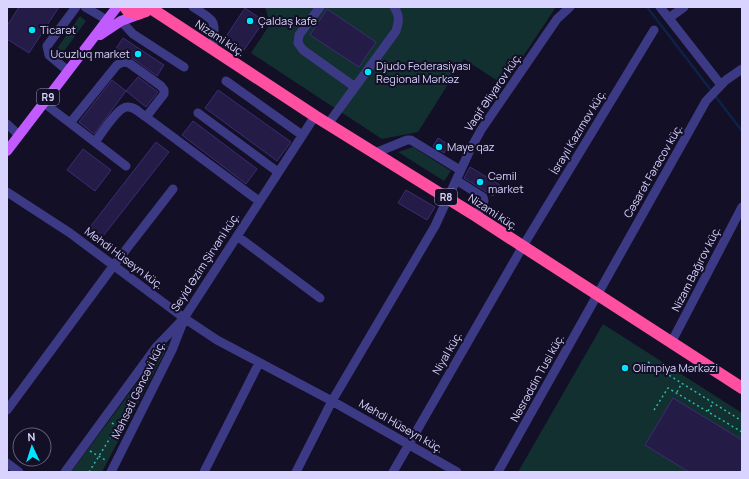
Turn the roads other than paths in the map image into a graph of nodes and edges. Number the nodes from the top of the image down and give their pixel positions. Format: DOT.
graph roads {
  1 [pos="76,7"];
  2 [pos="85,7"];
  3 [pos="117,7"];
  4 [pos="125,7"];
  5 [pos="193,7"];
  6 [pos="320,7"];
  7 [pos="394,7"];
  8 [pos="570,7"];
  9 [pos="660,7"];
  10 [pos="684,7"];
  11 [pos="147,9"];
  12 [pos="669,18"];
  13 [pos="107,20"];
  14 [pos="121,21"];
  15 [pos="654,30"];
  16 [pos="90,44"];
  17 [pos="213,49"];
  18 [pos="184,67"];
  19 [pos="742,68"];
  20 [pos="68,71"];
  21 [pos="226,81"];
  22 [pos="720,85"];
  23 [pos="355,87"];
  24 [pos="44,103"];
  25 [pos="198,113"];
  26 [pos="316,116"];
  27 [pos="146,117"];
  28 [pos="70,123"];
  29 [pos="7,124"];
  30 [pos="328,124"];
  31 [pos="19,135"];
  32 [pos="302,135"];
  33 [pos="95,142"];
  34 [pos="7,151"];
  35 [pos="376,153"];
  36 [pos="126,166"];
  37 [pos="460,170"];
  38 [pos="278,172"];
  39 [pos="456,180"];
  40 [pos="173,189"];
  41 [pos="7,192"];
  42 [pos="447,198"];
  43 [pos="259,201"];
  44 [pos="742,206"];
  45 [pos="476,216"];
  46 [pos="237,236"];
  47 [pos="523,246"];
  48 [pos="114,265"];
  49 [pos="597,295"];
  50 [pos="320,298"];
  51 [pos="184,318"];
  52 [pos="671,343"];
  53 [pos="259,364"];
  54 [pos="741,385"];
  55 [pos="332,401"];
  56 [pos="7,410"];
  57 [pos="408,443"];
  58 [pos="7,463"];
  59 [pos="19,472"];
  60 [pos="65,472"];
  61 [pos="111,472"];
  62 [pos="204,472"];
  63 [pos="296,472"];
  64 [pos="393,472"];
  65 [pos="457,472"];
  66 [pos="498,472"];
  1 -- 20 [label="street"];
  2 -- 13 [label="street"];
  3 -- 13 [label="main road"];
  4 -- 11 [label="highway, Nizami küç."];
  5 -- 17 [label="street"];
  6 -- 23 [label="street"];
  7 -- 23 [label="street"];
  8 -- 37 [label="street, Vaqif Əliyarov küç."];
  9 -- 12 [label="street"];
  10 -- 12 [label="street"];
  11 -- 14 [label="main road"];
  11 -- 17 [label="highway, Nizami küç. / R8"];
  12 -- 22 [label="street"];
  13 -- 16 [label="main road"];
  14 -- 16 [label="main road"];
  14 -- 18 [label="street"];
  15 -- 47 [label="street, İsrayıl Kazımov küç."];
  16 -- 20 [label="main road, R9"];
  17 -- 26 [label="highway, Nizami küç. / R8"];
  19 -- 22 [label="street, Cəsarət Fərəcov küç."];
  20 -- 24 [label="main road, R9"];
  21 -- 32 [label="street"];
  22 -- 49 [label="street, Cəsarət Fərəcov küç."];
  23 -- 30 [label="street"];
  24 -- 28 [label="street"];
  24 -- 31 [label="main road, R9"];
  25 -- 38 [label="street"];
  26 -- 30 [label="highway, Nizami küç. / R8"];
  26 -- 32 [label="street, Seyid Əzim Şirvani küç."];
  27 -- 28 [label="street"];
  27 -- 33 [label="street"];
  27 -- 43 [label="street"];
  28 -- 33 [label="street"];
  29 -- 31 [label="street"];
  30 -- 35 [label="highway, Nizami küç. / R8"];
  31 -- 34 [label="main road, R9"];
  32 -- 38 [label="street, Seyid Əzim Şirvani küç."];
  33 -- 36 [label="street"];
  35 -- 37 [label="street"];
  35 -- 42 [label="highway, Nizami küç. / R8"];
  37 -- 39 [label="street, Vaqif Əliyarov küç."];
  38 -- 43 [label="street, Seyid Əzim Şirvani küç."];
  39 -- 42 [label="street, Vaqif Əliyarov küç."];
  39 -- 45 [label="street"];
  40 -- 48 [label="street"];
  41 -- 48 [label="street, Mehdi Hüseyn küç."];
  42 -- 45 [label="highway, Nizami küç. / R8"];
  42 -- 55 [label="street"];
  43 -- 46 [label="street, Seyid Əzim Şirvani küç."];
  44 -- 52 [label="street, Nizam Bağırov küç."];
  45 -- 47 [label="highway, Nizami küç. / R8"];
  46 -- 50 [label="street"];
  46 -- 51 [label="street, Seyid Əzim Şirvani küç."];
  47 -- 49 [label="highway, Nizami küç. / R8"];
  47 -- 57 [label="street, Niyal küç."];
  48 -- 51 [label="street, Mehdi Hüseyn küç."];
  48 -- 56 [label="street"];
  49 -- 52 [label="highway, Nizami küç. / R8"];
  49 -- 66 [label="street, Nəsrəddin Tusi küç."];
  51 -- 53 [label="street, Mehdi Hüseyn küç."];
  51 -- 60 [label="street, Seyid Əzim Şirvani küç."];
  51 -- 61 [label="street, Məhsəti Gəncəvi küç."];
  52 -- 54 [label="highway, Nizami küç. / R8"];
  53 -- 55 [label="street, Mehdi Hüseyn küç."];
  53 -- 62 [label="street"];
  55 -- 57 [label="street, Mehdi Hüseyn küç."];
  55 -- 63 [label="street"];
  57 -- 64 [label="street, Niyal küç."];
  57 -- 65 [label="street, Mehdi Hüseyn küç."];
  58 -- 59 [label="street"];
}
